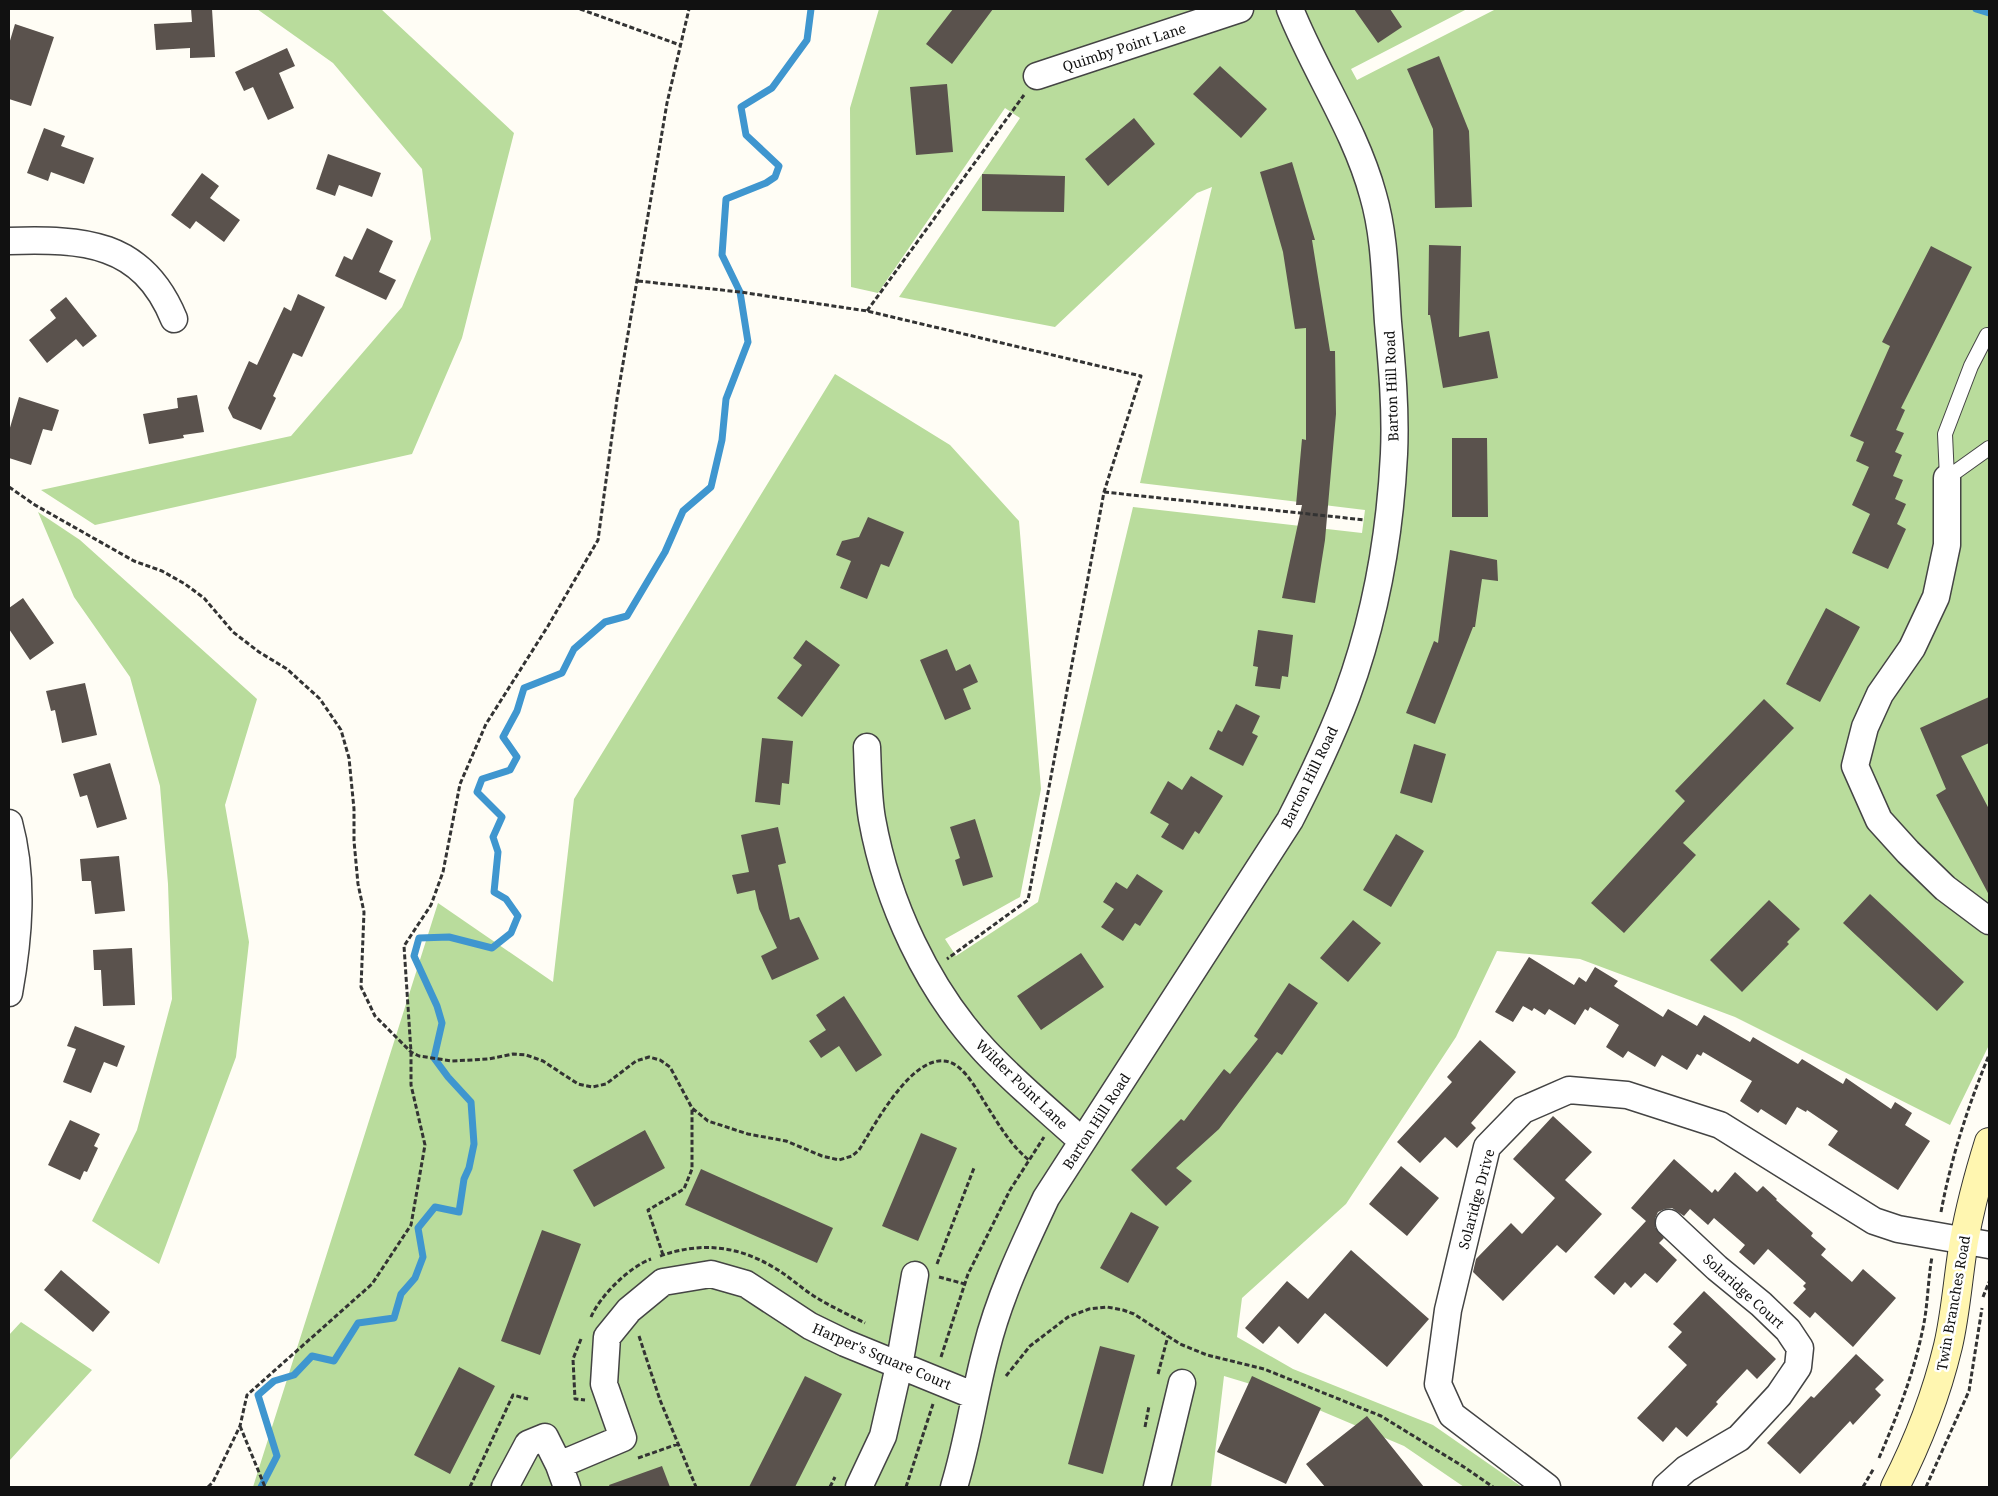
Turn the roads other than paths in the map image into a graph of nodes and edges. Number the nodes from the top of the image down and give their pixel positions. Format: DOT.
graph roads {
  1 [pos="1240,9"];
  2 [pos="1290,9"];
  3 [pos="1037,76"];
  4 [pos="9,240"];
  5 [pos="174,319"];
  6 [pos="1989,337"];
  7 [pos="1989,448"];
  8 [pos="1947,478"];
  9 [pos="867,747"];
  10 [pos="9,823"];
  11 [pos="1989,921"];
  12 [pos="9,993"];
  13 [pos="1082,1141"];
  14 [pos="1989,1142"];
  15 [pos="1669,1223"];
  16 [pos="1977,1243"];
  17 [pos="928,1273"];
  18 [pos="899,1366"];
  19 [pos="1182,1384"];
  20 [pos="977,1390"];
  21 [pos="563,1476"];
  22 [pos="505,1487"];
  23 [pos="859,1487"];
  24 [pos="954,1487"];
  25 [pos="1157,1487"];
  26 [pos="1547,1487"];
  27 [pos="1666,1487"];
  28 [pos="1895,1487"];
  1 -- 3 [label="street, Quimby Point Lane"];
  2 -- 13 [label="street, Barton Hill Road"];
  4 -- 5 [label="street"];
  6 -- 8 [label="lane"];
  7 -- 8 [label="lane"];
  8 -- 11 [label="street"];
  9 -- 13 [label="street, Wilder Point Lane"];
  10 -- 12 [label="street"];
  13 -- 20 [label="street, Barton Hill Road"];
  14 -- 16 [label="main road, Twin Branches Road"];
  15 -- 27 [label="street, Solaridge Court"];
  16 -- 26 [label="street, Solaridge Drive"];
  16 -- 28 [label="main road, Twin Branches Road"];
  17 -- 18 [label="street"];
  18 -- 20 [label="street, Harper's Square Court"];
  18 -- 21 [label="street, Harper's Square Court"];
  18 -- 23 [label="street"];
  19 -- 25 [label="street"];
  20 -- 24 [label="street, Barton Hill Road"];
  21 -- 22 [label="street"];
}
